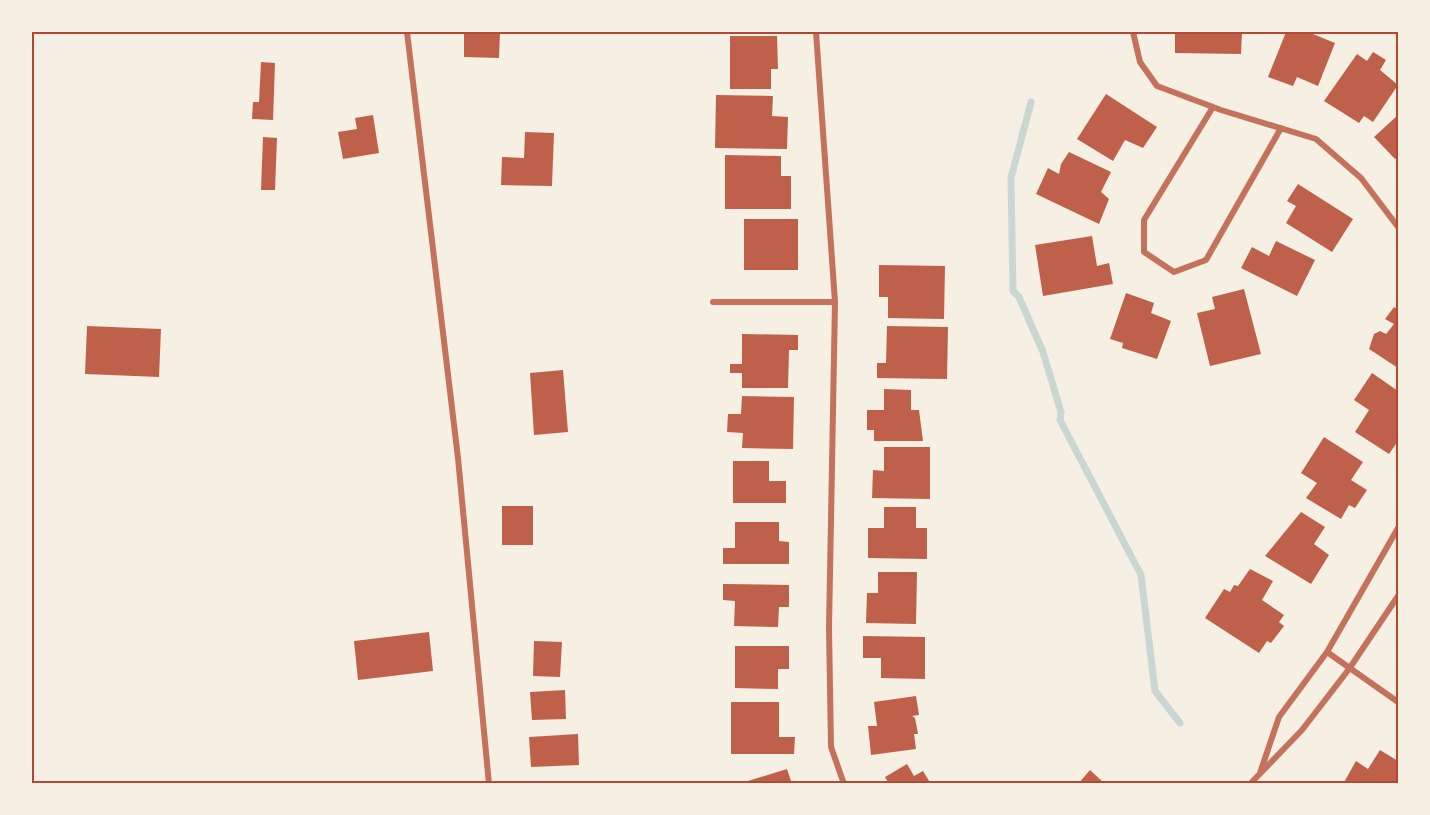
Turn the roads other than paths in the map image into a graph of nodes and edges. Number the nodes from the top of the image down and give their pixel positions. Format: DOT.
graph roads {
  1 [pos="407,32"];
  2 [pos="816,32"];
  3 [pos="1133,32"];
  4 [pos="1213,107"];
  5 [pos="1281,128"];
  6 [pos="1398,226"];
  7 [pos="713,302"];
  8 [pos="835,302"];
  9 [pos="1398,528"];
  10 [pos="1398,596"];
  11 [pos="1327,652"];
  12 [pos="1349,669"];
  13 [pos="1398,702"];
  14 [pos="1260,773"];
  15 [pos="489,783"];
  16 [pos="844,783"];
  17 [pos="1250,783"];
  1 -- 15 [label="street"];
  2 -- 8 [label="street"];
  3 -- 4 [label="street"];
  4 -- 5 [label="street"];
  4 -- 5 [label="street"];
  5 -- 6 [label="street"];
  7 -- 8 [label="street"];
  8 -- 16 [label="street"];
  9 -- 11 [label="street"];
  10 -- 12 [label="street"];
  11 -- 12 [label="street"];
  11 -- 14 [label="street"];
  12 -- 13 [label="street"];
  12 -- 14 [label="street"];
  14 -- 17 [label="street"];
}
